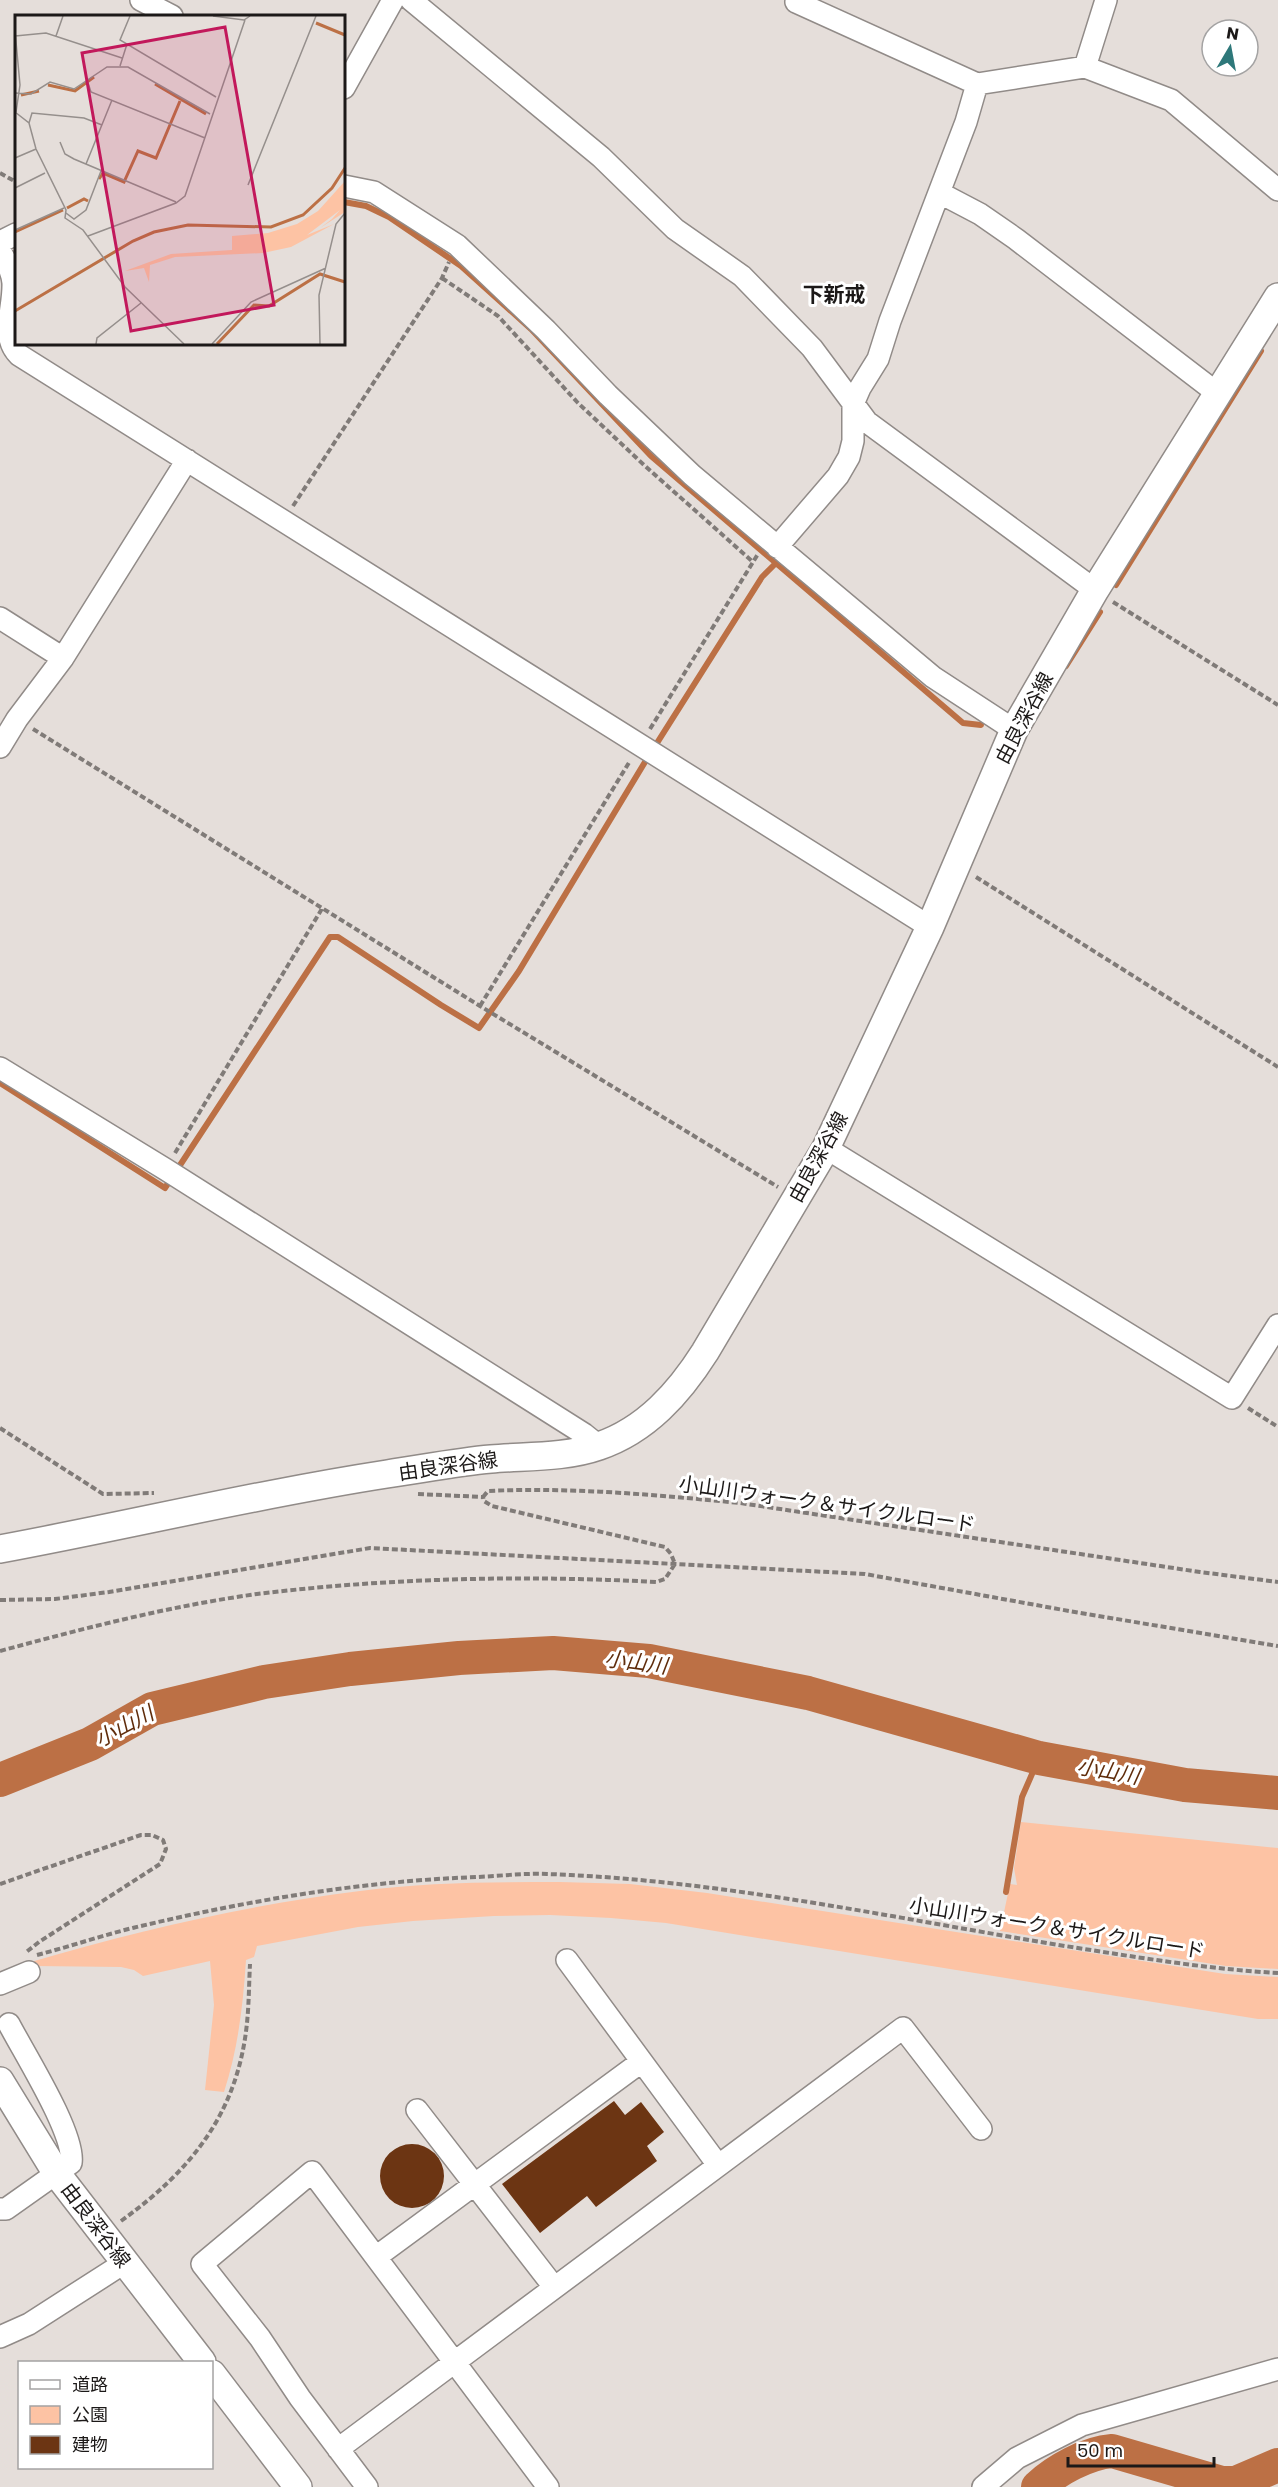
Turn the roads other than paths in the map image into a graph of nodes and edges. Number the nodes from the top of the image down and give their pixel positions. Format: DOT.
graph roads {
  1 [pos="141,0"];
  2 [pos="393,0"];
  3 [pos="411,0"];
  4 [pos="797,0"];
  5 [pos="1106,0"];
  6 [pos="170,15"];
  7 [pos="1085,67"];
  8 [pos="977,84"];
  9 [pos="345,86"];
  10 [pos="345,186"];
  11 [pos="1278,190"];
  12 [pos="940,193"];
  13 [pos="15,234"];
  14 [pos="0,242"];
  15 [pos="0,251"];
  16 [pos="1278,297"];
  17 [pos="1217,393"];
  18 [pos="853,404"];
  19 [pos="187,460"];
  20 [pos="772,543"];
  21 [pos="1095,590"];
  22 [pos="0,618"];
  23 [pos="63,658"];
  24 [pos="1014,730"];
  25 [pos="0,747"];
  26 [pos="930,927"];
  27 [pos="0,1068"];
  28 [pos="826,1148"];
  29 [pos="1278,1325"];
  30 [pos="599,1446"];
  31 [pos="0,1548"];
  32 [pos="567,1960"];
  33 [pos="29,1972"];
  34 [pos="0,1984"];
  35 [pos="9,2024"];
  36 [pos="641,2062"];
  37 [pos="0,2081"];
  38 [pos="417,2110"];
  39 [pos="981,2129"];
  40 [pos="718,2165"];
  41 [pos="57,2174"];
  42 [pos="475,2184"];
  43 [pos="3,2209"];
  44 [pos="376,2257"];
  45 [pos="124,2263"];
  46 [pos="554,2287"];
  47 [pos="0,2337"];
  48 [pos="201,2361"];
  49 [pos="454,2361"];
  50 [pos="1278,2369"];
  51 [pos="213,2375"];
  52 [pos="338,2449"];
  53 [pos="298,2487"];
  54 [pos="367,2487"];
  55 [pos="548,2487"];
  56 [pos="983,2487"];
  1 -- 6 [label="street"];
  2 -- 9 [label="street"];
  3 -- 18 [label="street"];
  4 -- 8 [label="street"];
  5 -- 7 [label="street"];
  7 -- 8 [label="street"];
  7 -- 11 [label="street"];
  8 -- 12 [label="street"];
  10 -- 20 [label="street"];
  12 -- 17 [label="street"];
  12 -- 18 [label="street"];
  13 -- 14 [label="street"];
  15 -- 19 [label="street"];
  16 -- 17 [label="main road, 由良深谷線"];
  17 -- 21 [label="main road, 由良深谷線"];
  18 -- 20 [label="street"];
  18 -- 21 [label="street"];
  19 -- 23 [label="street"];
  19 -- 26 [label="street"];
  20 -- 24 [label="street"];
  21 -- 24 [label="main road, 由良深谷線"];
  22 -- 23 [label="street"];
  23 -- 25 [label="street"];
  24 -- 26 [label="main road, 由良深谷線"];
  26 -- 28 [label="main road, 由良深谷線"];
  27 -- 30 [label="street"];
  28 -- 29 [label="street"];
  28 -- 30 [label="main road, 由良深谷線"];
  30 -- 31 [label="main road, 由良深谷線"];
  32 -- 36 [label="street"];
  33 -- 34 [label="street"];
  35 -- 41 [label="street"];
  36 -- 40 [label="street"];
  36 -- 42 [label="street"];
  37 -- 41 [label="main road, 由良深谷線"];
  38 -- 42 [label="street"];
  39 -- 40 [label="street"];
  40 -- 46 [label="street"];
  41 -- 43 [label="street"];
  41 -- 45 [label="main road, 由良深谷線"];
  42 -- 44 [label="street"];
  42 -- 46 [label="street"];
  44 -- 49 [label="street"];
  44 -- 52 [label="street"];
  45 -- 47 [label="street"];
  45 -- 48 [label="main road, 由良深谷線"];
  46 -- 49 [label="street"];
  49 -- 52 [label="street"];
  49 -- 55 [label="street"];
  50 -- 56 [label="street"];
  51 -- 53 [label="main road"];
  52 -- 54 [label="street"];
}
